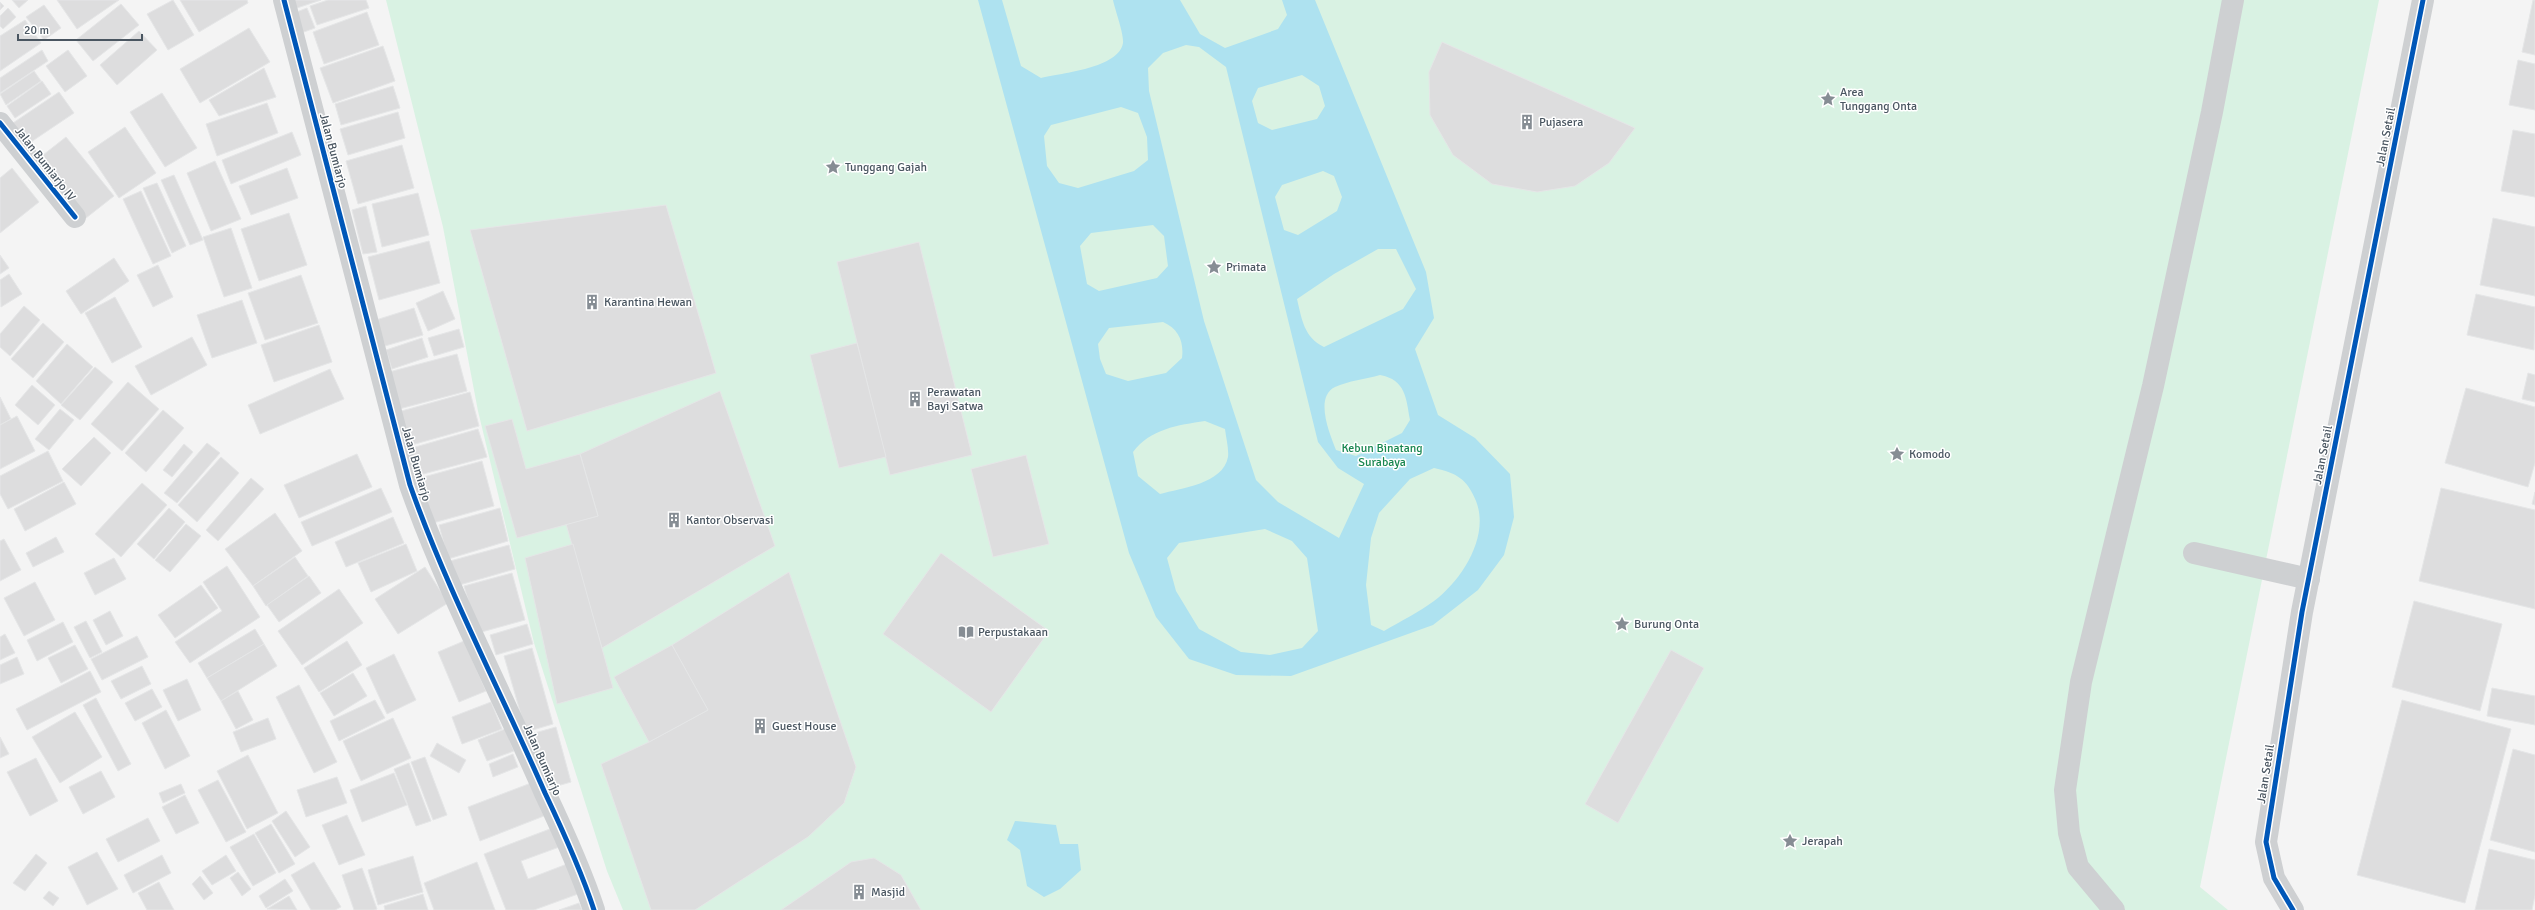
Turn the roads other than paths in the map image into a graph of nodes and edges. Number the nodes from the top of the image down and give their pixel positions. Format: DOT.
graph roads {
  1 [pos="284,0"];
  2 [pos="2233,0"];
  3 [pos="2423,0"];
  4 [pos="0,123"];
  5 [pos="75,217"];
  6 [pos="2194,554"];
  7 [pos="2308,579"];
  8 [pos="594,910"];
  9 [pos="2114,910"];
  10 [pos="2293,910"];
  1 -- 8 [label="street, Jalan Bumiarjo"];
  2 -- 9 [label="street"];
  3 -- 7 [label="street, Jalan Setail"];
  4 -- 5 [label="street, Jalan Bumiarjo IV"];
  6 -- 7 [label="street"];
  7 -- 10 [label="street, Jalan Setail"];
}
